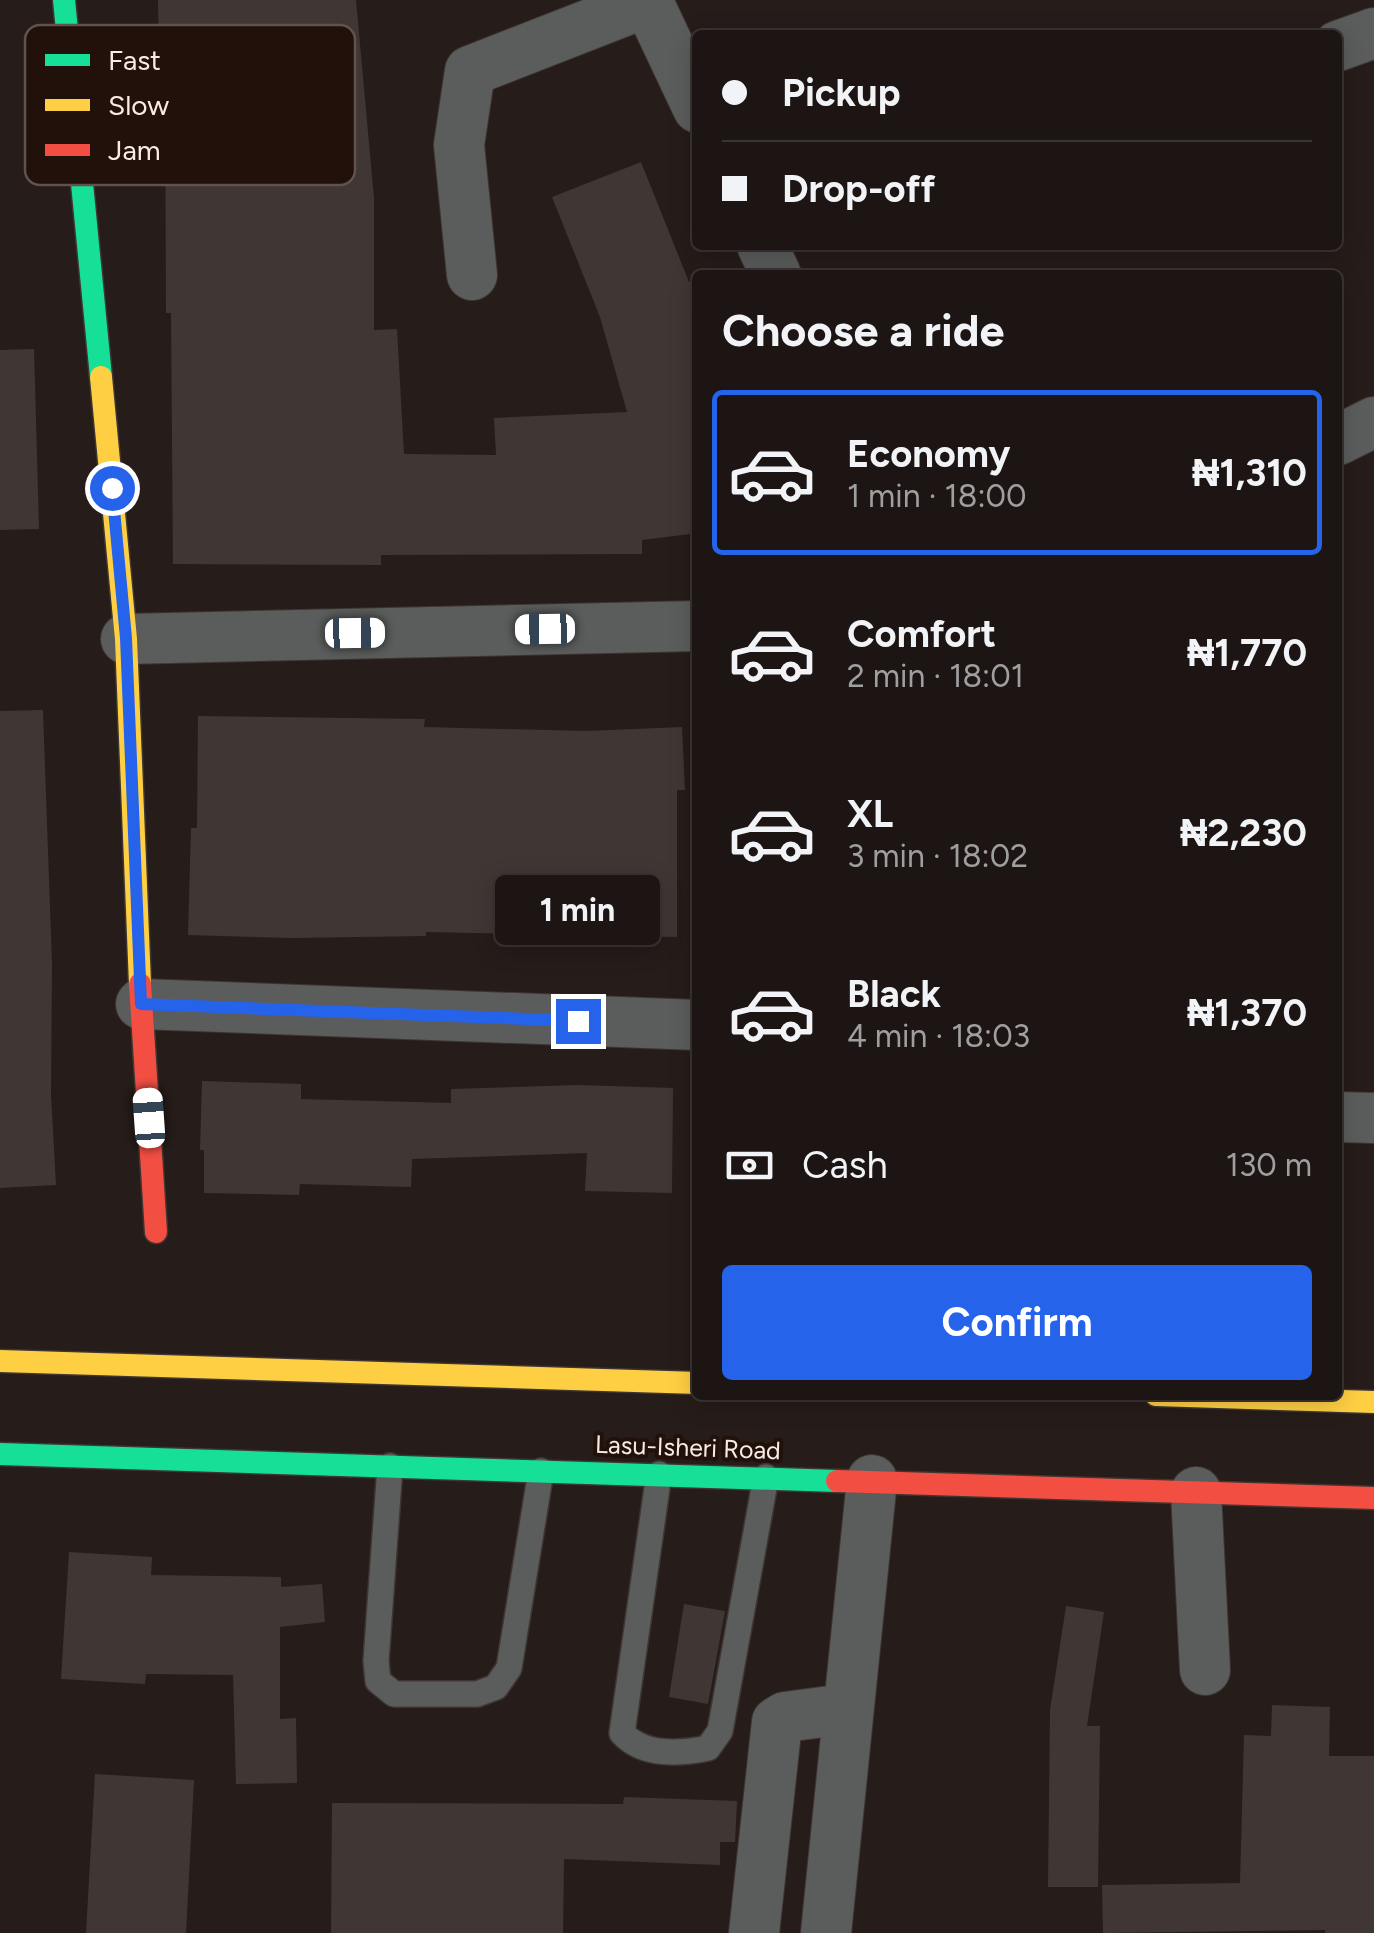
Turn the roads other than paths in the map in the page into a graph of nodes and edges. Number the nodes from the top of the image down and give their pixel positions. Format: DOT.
graph roads {
  1 [pos="64,0"];
  2 [pos="647,1"];
  3 [pos="66,25"];
  4 [pos="1374,33"];
  5 [pos="1342,45"];
  6 [pos="692,95"];
  7 [pos="82,185"];
  8 [pos="472,274"];
  9 [pos="1374,422"];
  10 [pos="1342,438"];
  11 [pos="692,626"];
  12 [pos="126,638"];
  13 [pos="141,1004"];
  14 [pos="692,1025"];
  15 [pos="1342,1118"];
  16 [pos="1374,1118"];
  17 [pos="156,1232"];
  18 [pos="0,1361"];
  19 [pos="692,1383"];
  20 [pos="1312,1400"];
  21 [pos="1374,1402"];
  22 [pos="0,1454"];
  23 [pos="390,1466"];
  24 [pos="541,1470"];
  25 [pos="658,1474"];
  26 [pos="766,1477"];
  27 [pos="872,1480"];
  28 [pos="1196,1492"];
  29 [pos="1374,1498"];
  30 [pos="1204,1670"];
  31 [pos="846,1710"];
  32 [pos="754,1933"];
  33 [pos="826,1933"];
  1 -- 3 [label="main road"];
  2 -- 6 [label="street"];
  2 -- 8 [label="street"];
  4 -- 5 [label="street"];
  7 -- 12 [label="main road"];
  9 -- 10 [label="street"];
  11 -- 12 [label="street"];
  12 -- 13 [label="main road"];
  13 -- 14 [label="street"];
  13 -- 17 [label="main road"];
  15 -- 16 [label="street"];
  18 -- 19 [label="main road"];
  20 -- 21 [label="main road"];
  22 -- 23 [label="main road, Lasu-Isheri Road"];
  23 -- 24 [label="main road, Lasu-Isheri Road"];
  23 -- 24 [label="lane"];
  24 -- 25 [label="main road, Lasu-Isheri Road"];
  25 -- 26 [label="main road, Lasu-Isheri Road"];
  25 -- 26 [label="lane"];
  26 -- 27 [label="main road, Lasu-Isheri Road"];
  27 -- 28 [label="main road, Lasu-Isheri Road"];
  27 -- 31 [label="street"];
  28 -- 29 [label="main road, Lasu-Isheri Road"];
  28 -- 30 [label="street"];
  31 -- 32 [label="street"];
  31 -- 33 [label="street"];
}
